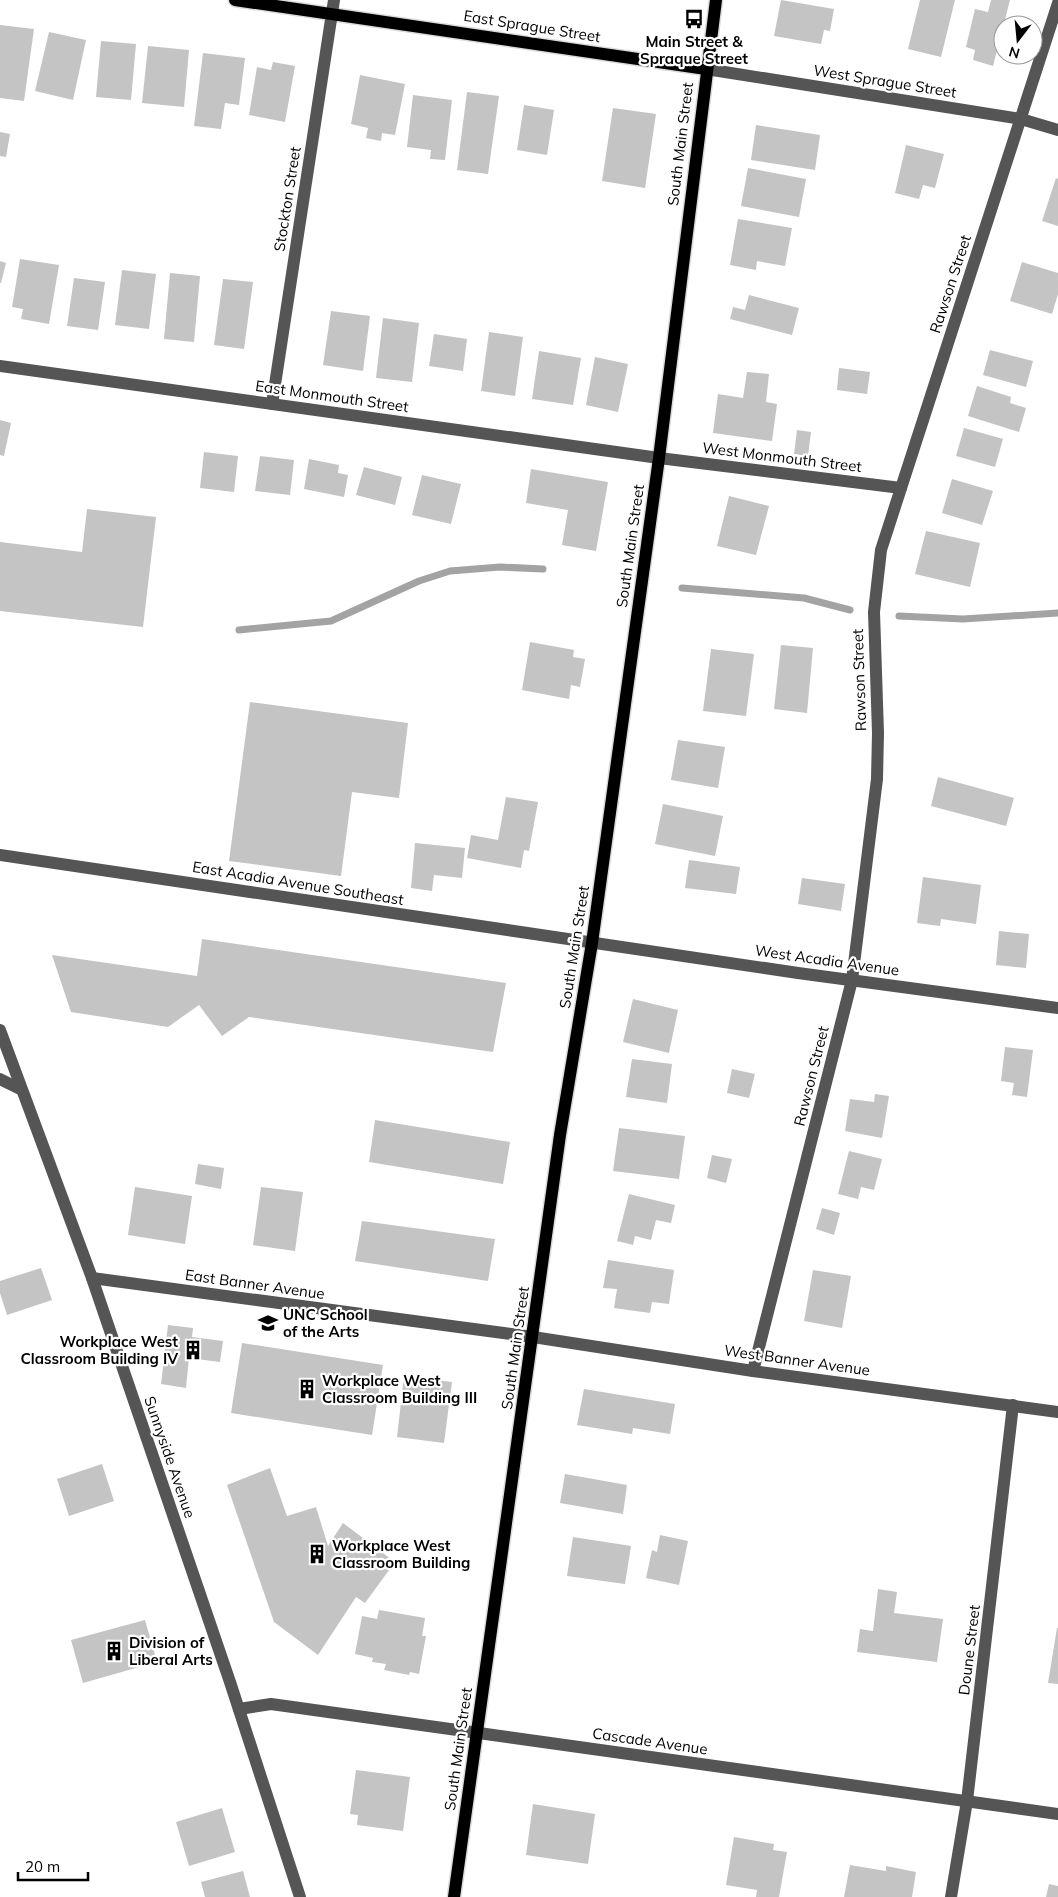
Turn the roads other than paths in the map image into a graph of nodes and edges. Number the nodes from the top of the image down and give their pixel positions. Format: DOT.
graph roads {
  1 [pos="235,0"];
  2 [pos="716,0"];
  3 [pos="1058,3"];
  4 [pos="333,6"];
  5 [pos="706,69"];
  6 [pos="1021,119"];
  7 [pos="1058,130"];
  8 [pos="0,366"];
  9 [pos="272,404"];
  10 [pos="659,458"];
  11 [pos="901,488"];
  12 [pos="0,855"];
  13 [pos="592,943"];
  14 [pos="852,980"];
  15 [pos="1058,1008"];
  16 [pos="0,1030"];
  17 [pos="0,1079"];
  18 [pos="20,1089"];
  19 [pos="92,1278"];
  20 [pos="533,1337"];
  21 [pos="753,1371"];
  22 [pos="1013,1405"];
  23 [pos="1058,1412"];
  24 [pos="239,1709"];
  25 [pos="476,1733"];
  26 [pos="968,1801"];
  27 [pos="1058,1814"];
  28 [pos="300,1897"];
  29 [pos="454,1897"];
  30 [pos="951,1897"];
  1 -- 4 [label="main road, East Sprague Street"];
  2 -- 5 [label="main road, South Main Street"];
  3 -- 6 [label="street, Rawson Street"];
  4 -- 5 [label="main road, East Sprague Street"];
  4 -- 9 [label="street, Stockton Street"];
  5 -- 6 [label="street, West Sprague Street"];
  5 -- 10 [label="main road, South Main Street"];
  6 -- 7 [label="street, West Sprague Street"];
  6 -- 11 [label="street, Rawson Street"];
  8 -- 9 [label="street, East Monmouth Street"];
  9 -- 10 [label="street, East Monmouth Street"];
  10 -- 11 [label="street, West Monmouth Street"];
  10 -- 13 [label="main road, South Main Street"];
  11 -- 14 [label="street, Rawson Street"];
  12 -- 13 [label="street, East Acadia Avenue Southeast"];
  13 -- 14 [label="street, West Acadia Avenue"];
  13 -- 20 [label="main road, South Main Street"];
  14 -- 15 [label="street, West Acadia Avenue"];
  14 -- 21 [label="street, Rawson Street"];
  16 -- 18 [label="street, Sunnyside Avenue"];
  17 -- 18 [label="street"];
  18 -- 19 [label="street, Sunnyside Avenue"];
  19 -- 20 [label="street, East Banner Avenue"];
  19 -- 24 [label="street, Sunnyside Avenue"];
  20 -- 21 [label="street, West Banner Avenue"];
  20 -- 25 [label="main road, South Main Street"];
  21 -- 22 [label="street, West Banner Avenue"];
  22 -- 23 [label="street, West Banner Avenue"];
  22 -- 26 [label="street, Doune Street"];
  24 -- 25 [label="street, Cascade Avenue"];
  24 -- 28 [label="street, Sunnyside Avenue"];
  25 -- 26 [label="street, Cascade Avenue"];
  25 -- 29 [label="main road, South Main Street"];
  26 -- 27 [label="street, Cascade Avenue"];
  26 -- 30 [label="street, Doune Street"];
}
